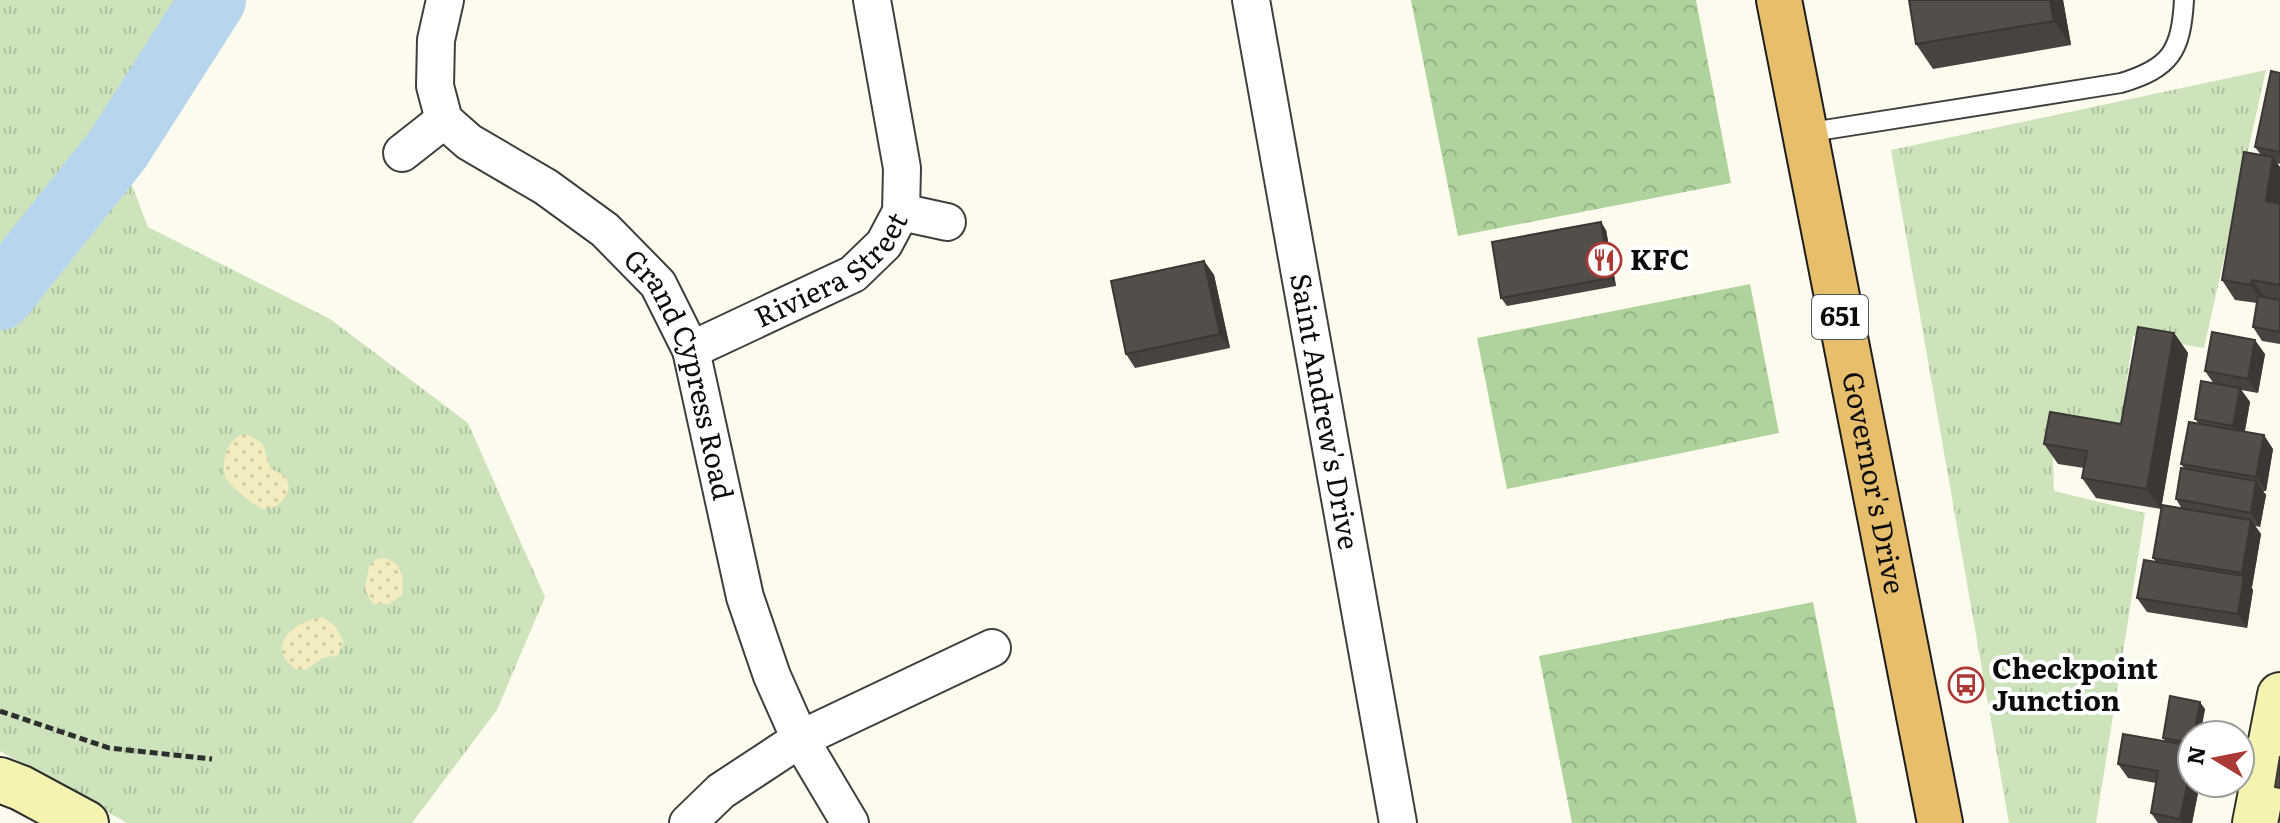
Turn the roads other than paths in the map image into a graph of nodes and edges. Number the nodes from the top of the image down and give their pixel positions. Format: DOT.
graph roads {
  1 [pos="445,0"];
  2 [pos="872,0"];
  3 [pos="1251,0"];
  4 [pos="1779,0"];
  5 [pos="2184,0"];
  6 [pos="444,120"];
  7 [pos="1805,133"];
  8 [pos="402,153"];
  9 [pos="901,212"];
  10 [pos="947,222"];
  11 [pos="691,350"];
  12 [pos="992,648"];
  13 [pos="2280,695"];
  14 [pos="800,739"];
  15 [pos="0,780"];
  16 [pos="86,823"];
  17 [pos="688,823"];
  18 [pos="850,823"];
  19 [pos="1398,823"];
  20 [pos="1940,823"];
  21 [pos="2255,823"];
  1 -- 6 [label="street"];
  2 -- 9 [label="street, Riviera Street"];
  3 -- 19 [label="street, Saint Andrew's Drive"];
  4 -- 7 [label="highway, Governor's Drive / 651"];
  5 -- 7 [label="lane"];
  6 -- 8 [label="street"];
  6 -- 11 [label="street, Grand Cypress Road"];
  7 -- 20 [label="highway, Governor's Drive / 651"];
  9 -- 10 [label="street"];
  9 -- 11 [label="street, Riviera Street"];
  11 -- 14 [label="street, Grand Cypress Road"];
  12 -- 14 [label="street"];
  13 -- 21 [label="main road"];
  14 -- 17 [label="street"];
  14 -- 18 [label="street, Grand Cypress Road"];
  15 -- 16 [label="main road"];
}
